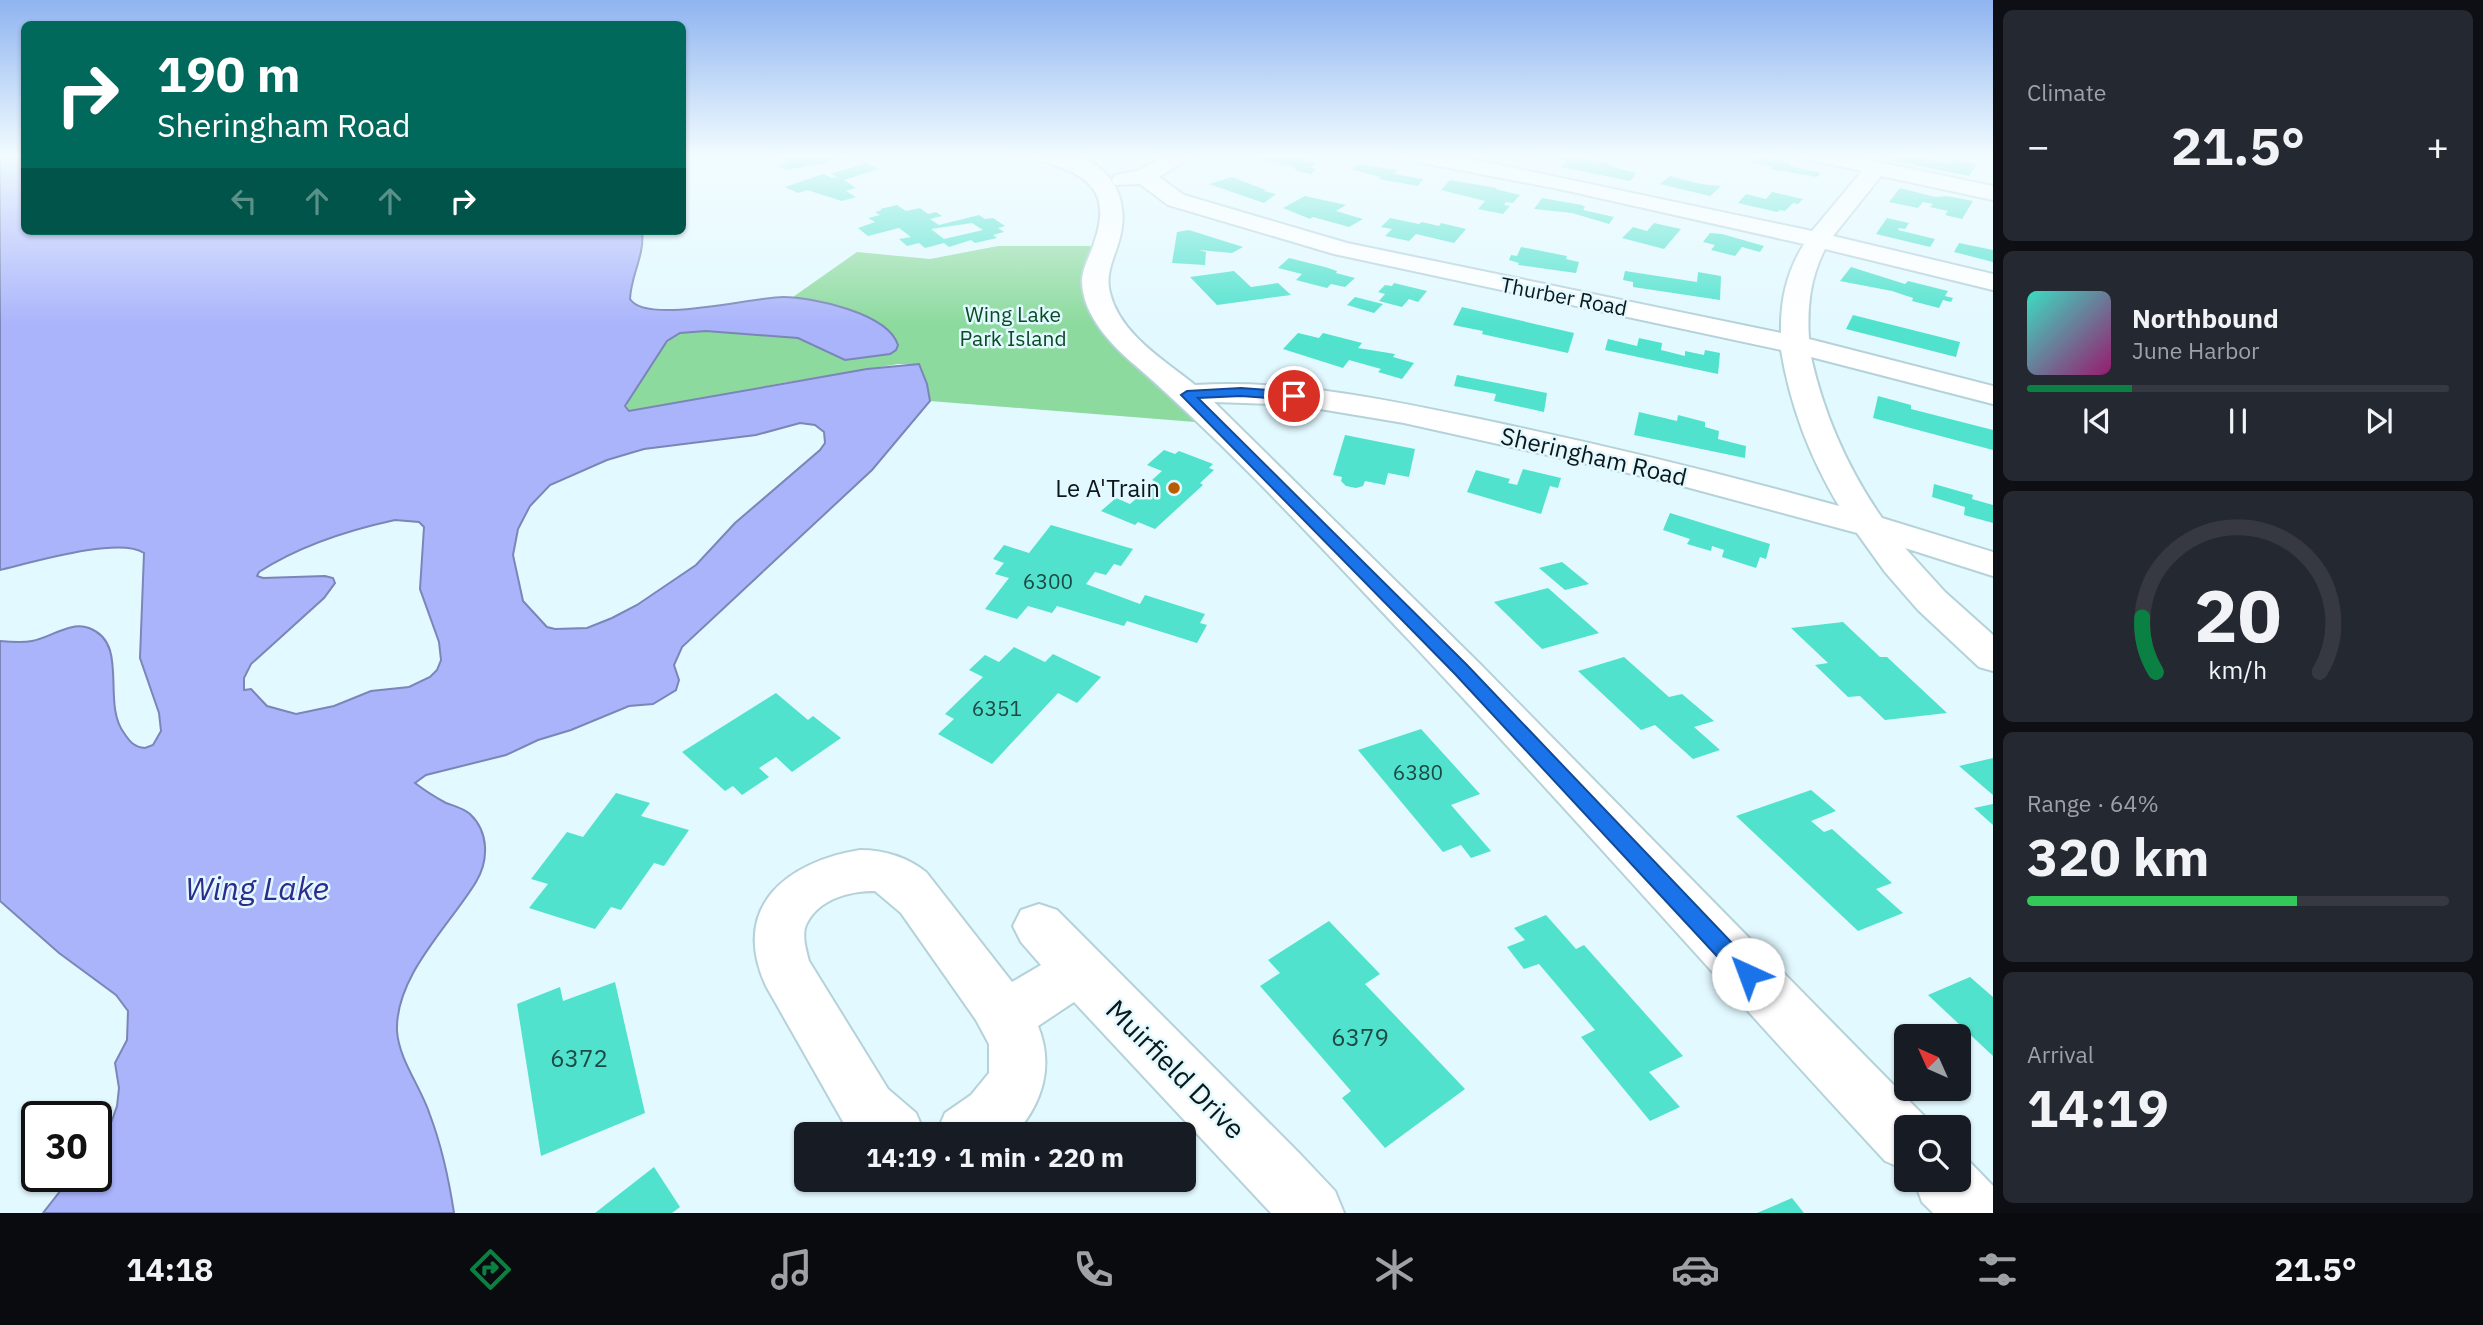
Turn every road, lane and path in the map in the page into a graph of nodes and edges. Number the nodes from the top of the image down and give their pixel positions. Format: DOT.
graph roads {
  1 [pos="1113,212"];
  2 [pos="1216,212"];
  3 [pos="1692,212"];
  4 [pos="1842,212"];
  5 [pos="1820,240"];
  6 [pos="1993,282"];
  7 [pos="1794,344"];
  8 [pos="1187,395"];
  9 [pos="1993,395"];
  10 [pos="1869,525"];
  11 [pos="1993,564"];
  12 [pos="1993,657"];
  13 [pos="1039,926"];
  14 [pos="1078,970"];
  15 [pos="1005,1017"];
  16 [pos="879,1122"];
  17 [pos="988,1122"];
  18 [pos="1894,1127"];
  19 [pos="1956,1192"];
  20 [pos="1313,1213"];
  21 [pos="1976,1213"];
  1 -- 8 [label="street"];
  2 -- 7 [label="street, Thurber Road"];
  3 -- 5 [label="street"];
  4 -- 5 [label="street"];
  5 -- 6 [label="street"];
  5 -- 7 [label="street"];
  7 -- 9 [label="street, Thurber Road"];
  7 -- 10 [label="street"];
  8 -- 10 [label="street, Sheringham Road"];
  8 -- 18 [label="street"];
  10 -- 11 [label="street, Sheringham Road"];
  10 -- 12 [label="street"];
  13 -- 14 [label="street, Muirfield Drive"];
  14 -- 15 [label="street"];
  14 -- 20 [label="street, Muirfield Drive"];
  15 -- 16 [label="street"];
  15 -- 17 [label="street"];
  19 -- 21 [label="street"];
}
